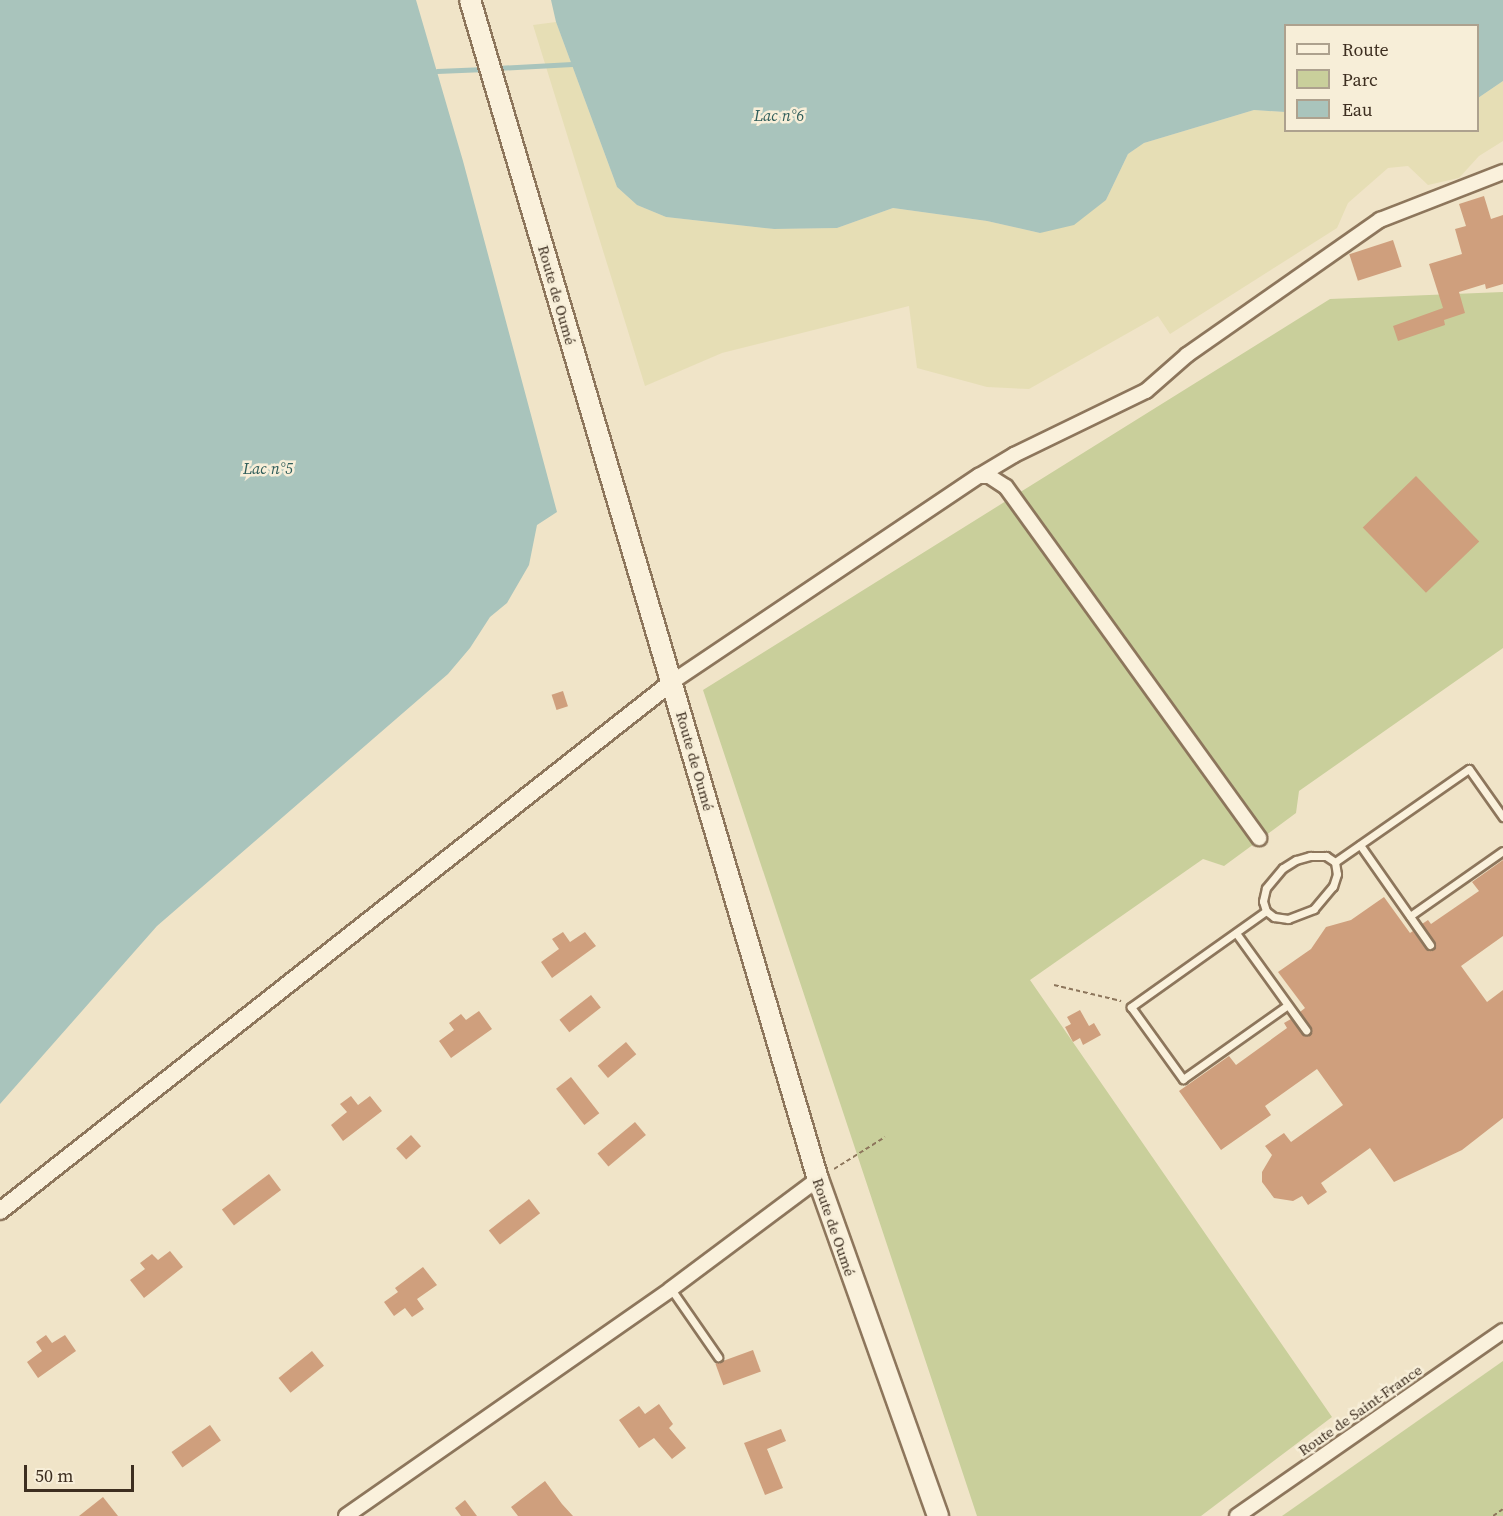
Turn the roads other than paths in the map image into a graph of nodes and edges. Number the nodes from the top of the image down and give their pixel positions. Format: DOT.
graph roads {
  1 [pos="470,0"];
  2 [pos="1503,172"];
  3 [pos="979,476"];
  4 [pos="672,682"];
  5 [pos="1503,817"];
  6 [pos="1259,838"];
  7 [pos="1360,845"];
  8 [pos="1503,851"];
  9 [pos="1335,862"];
  10 [pos="1266,911"];
  11 [pos="1410,916"];
  12 [pos="1236,933"];
  13 [pos="1430,945"];
  14 [pos="1287,1005"];
  15 [pos="1306,1030"];
  16 [pos="818,1179"];
  17 [pos="0,1211"];
  18 [pos="671,1289"];
  19 [pos="1503,1331"];
  20 [pos="718,1357"];
  21 [pos="346,1516"];
  22 [pos="938,1516"];
  23 [pos="1236,1516"];
  1 -- 4 [label="main road, Route de Oumé"];
  2 -- 3 [label="street"];
  3 -- 4 [label="street"];
  3 -- 6 [label="street"];
  4 -- 16 [label="main road, Route de Oumé"];
  4 -- 17 [label="street"];
  5 -- 7 [label="lane"];
  7 -- 9 [label="lane"];
  7 -- 11 [label="lane"];
  8 -- 11 [label="lane"];
  9 -- 10 [label="lane"];
  9 -- 10 [label="lane"];
  10 -- 12 [label="lane"];
  11 -- 13 [label="lane"];
  12 -- 14 [label="lane"];
  12 -- 14 [label="lane"];
  14 -- 15 [label="lane"];
  16 -- 18 [label="street"];
  16 -- 22 [label="main road, Route de Oumé"];
  18 -- 20 [label="lane"];
  18 -- 21 [label="street"];
  19 -- 23 [label="street, Route de Saint-France"];
}
